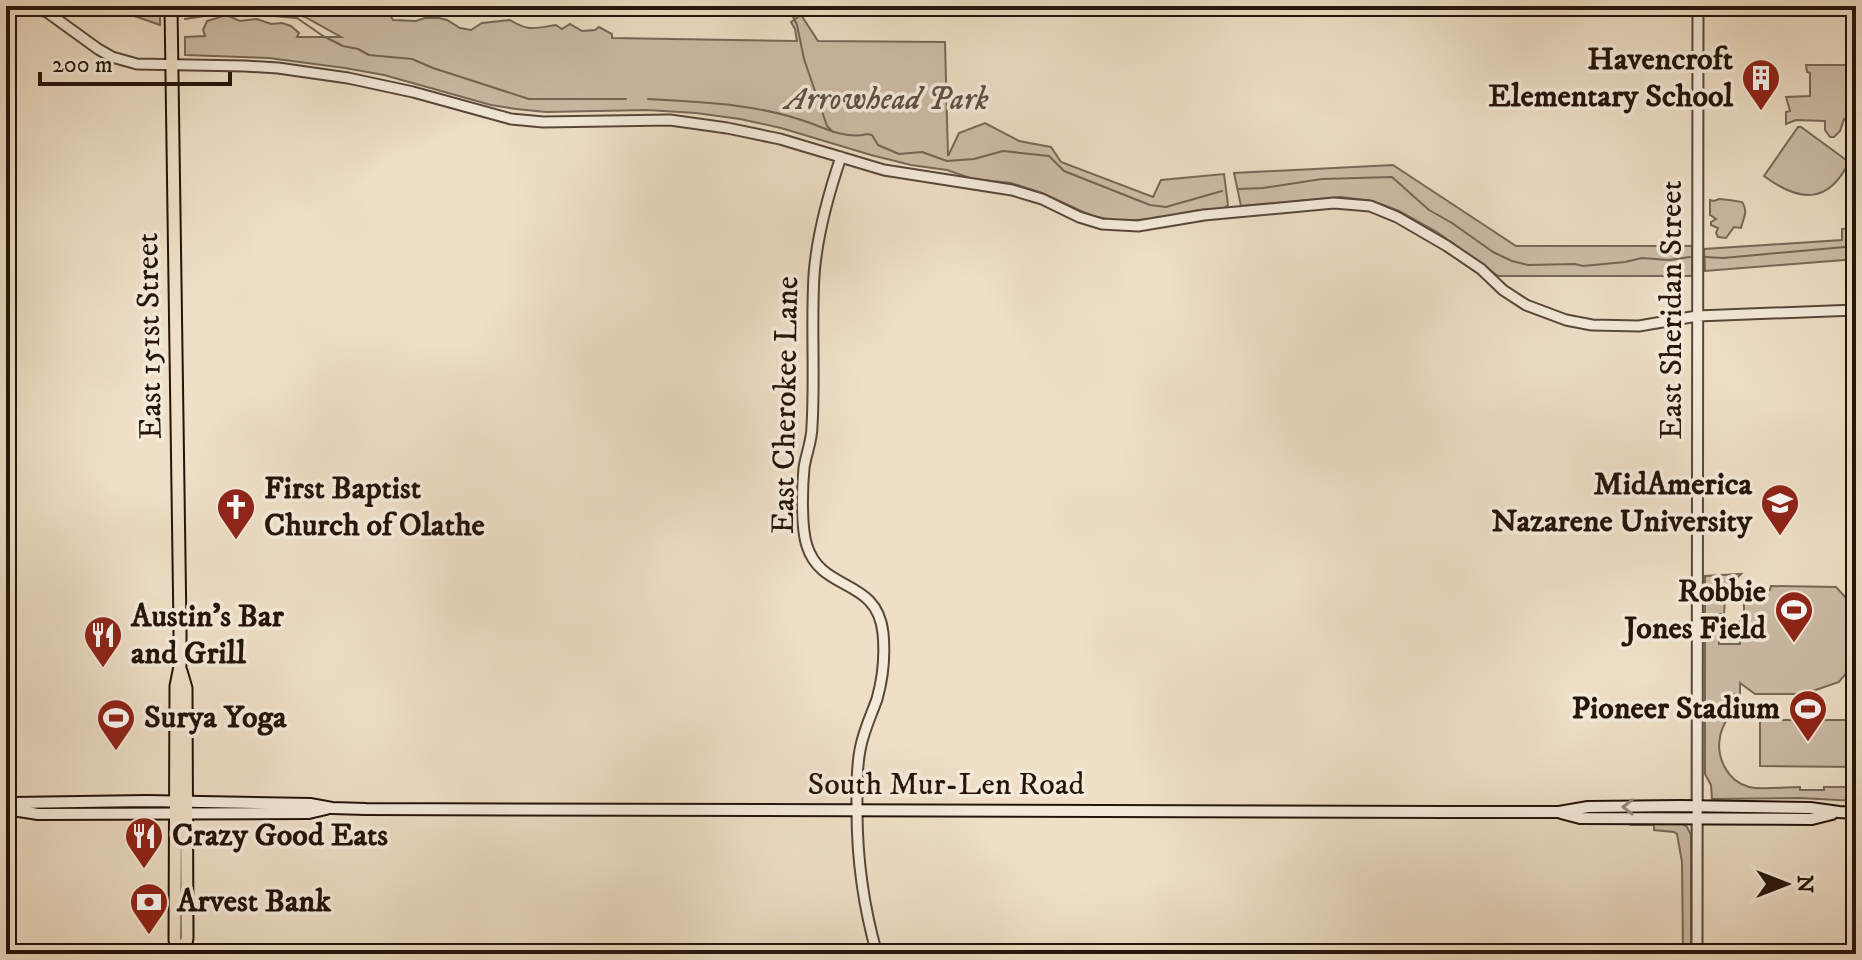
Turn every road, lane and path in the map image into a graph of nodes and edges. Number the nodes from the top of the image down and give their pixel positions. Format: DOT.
graph roads {
  1 [pos="30,6"];
  2 [pos="171,6"];
  3 [pos="1698,6"];
  4 [pos="172,65"];
  5 [pos="841,157"];
  6 [pos="1856,310"];
  7 [pos="1697,316"];
  8 [pos="106,801"];
  9 [pos="6,807"];
  10 [pos="181,808"];
  11 [pos="857,811"];
  12 [pos="1697,813"];
  13 [pos="1856,813"];
  14 [pos="62,814"];
  15 [pos="182,954"];
  16 [pos="877,954"];
  17 [pos="1697,954"];
  1 -- 4 [label="street"];
  2 -- 4 [label="main road, East 151st Street"];
  3 -- 7 [label="street, East Sheridan Street"];
  4 -- 5 [label="street"];
  4 -- 10 [label="main road, East 151st Street"];
  5 -- 7 [label="street"];
  5 -- 11 [label="street, East Cherokee Lane"];
  6 -- 7 [label="street"];
  7 -- 12 [label="street, East Sheridan Street"];
  8 -- 9 [label="main road, South Mur-Len Road"];
  8 -- 10 [label="main road, South Mur-Len Road"];
  8 -- 14 [label="main road"];
  9 -- 14 [label="main road, South Mur-Len Road"];
  10 -- 11 [label="main road, South Mur-Len Road"];
  10 -- 14 [label="main road, South Mur-Len Road"];
  10 -- 15 [label="main road, East 151st Street"];
  11 -- 12 [label="main road, South Mur-Len Road"];
  11 -- 16 [label="street, East Cherokee Lane"];
  12 -- 13 [label="main road, South Mur-Len Road"];
  12 -- 17 [label="street, East Sheridan Street"];
}
